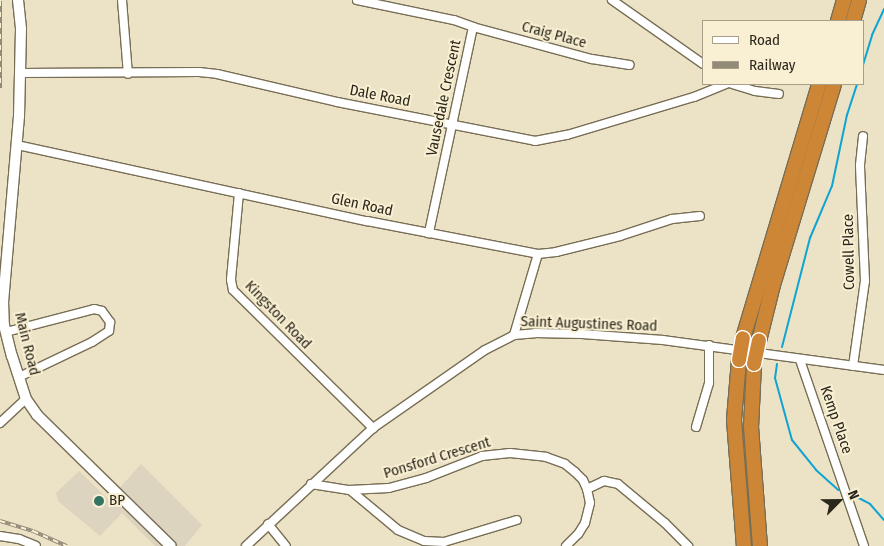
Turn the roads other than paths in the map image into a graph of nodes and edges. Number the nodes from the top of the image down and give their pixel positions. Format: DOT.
graph roads {
  1 [pos="122,0"];
  2 [pos="357,0"];
  3 [pos="612,0"];
  4 [pos="844,0"];
  5 [pos="859,0"];
  6 [pos="19,1"];
  7 [pos="838,20"];
  8 [pos="853,20"];
  9 [pos="473,26"];
  10 [pos="702,63"];
  11 [pos="630,65"];
  12 [pos="20,73"];
  13 [pos="128,74"];
  14 [pos="724,85"];
  15 [pos="735,85"];
  16 [pos="819,85"];
  17 [pos="834,85"];
  18 [pos="779,94"];
  19 [pos="452,125"];
  20 [pos="863,136"];
  21 [pos="17,145"];
  22 [pos="239,193"];
  23 [pos="700,216"];
  24 [pos="429,233"];
  25 [pos="3,247"];
  26 [pos="538,254"];
  27 [pos="6,332"];
  28 [pos="514,335"];
  29 [pos="710,345"];
  30 [pos="800,360"];
  31 [pos="853,366"];
  32 [pos="884,370"];
  33 [pos="19,378"];
  34 [pos="26,399"];
  35 [pos="0,423"];
  36 [pos="696,427"];
  37 [pos="373,428"];
  38 [pos="311,484"];
  39 [pos="587,489"];
  40 [pos="350,490"];
  41 [pos="517,520"];
  42 [pos="268,524"];
  43 [pos="0,536"];
  44 [pos="36,546"];
  45 [pos="171,546"];
  46 [pos="246,546"];
  47 [pos="286,546"];
  48 [pos="566,546"];
  49 [pos="688,546"];
  50 [pos="744,546"];
  51 [pos="760,546"];
  52 [pos="864,546"];
  1 -- 13 [label="street"];
  2 -- 9 [label="street, Vausedale Crescent"];
  3 -- 10 [label="street"];
  4 -- 7 [label="highway"];
  5 -- 8 [label="highway"];
  6 -- 12 [label="main road, Main Road"];
  9 -- 11 [label="street, Craig Place"];
  9 -- 19 [label="street, Vausedale Crescent"];
  12 -- 13 [label="street, Dale Road"];
  12 -- 21 [label="main road, Main Road"];
  13 -- 19 [label="street, Dale Road"];
  14 -- 19 [label="street, Dale Road"];
  15 -- 18 [label="street"];
  16 -- 50 [label="highway, bridge"];
  17 -- 51 [label="highway, bridge"];
  19 -- 24 [label="street, Vausedale Crescent"];
  20 -- 31 [label="street, Cowell Place"];
  21 -- 22 [label="street, Glen Road"];
  21 -- 25 [label="main road, Main Road"];
  22 -- 24 [label="street, Glen Road"];
  22 -- 37 [label="street, Kingston Road"];
  23 -- 26 [label="street, Glen Road"];
  24 -- 26 [label="street, Glen Road"];
  25 -- 27 [label="main road, Main Road"];
  26 -- 28 [label="street"];
  27 -- 33 [label="main road, Main Road"];
  27 -- 33 [label="street"];
  28 -- 29 [label="street, Saint Augustines Road"];
  28 -- 37 [label="street, Saint Augustines Road"];
  29 -- 30 [label="street, Saint Augustines Road"];
  29 -- 36 [label="street"];
  30 -- 31 [label="street, Saint Augustines Road"];
  30 -- 52 [label="street, Kemp Place"];
  31 -- 32 [label="street, Saint Augustines Road"];
  33 -- 34 [label="main road, Main Road"];
  34 -- 35 [label="street"];
  34 -- 45 [label="main road, Main Road"];
  37 -- 38 [label="street, Saint Augustines Road"];
  38 -- 40 [label="street, Ponsford Crescent"];
  38 -- 42 [label="street, Saint Augustines Road"];
  39 -- 40 [label="street, Ponsford Crescent"];
  39 -- 48 [label="street"];
  39 -- 49 [label="street"];
  40 -- 41 [label="street"];
  42 -- 46 [label="street, Saint Augustines Road"];
  42 -- 47 [label="street"];
  43 -- 44 [label="street"];
}
